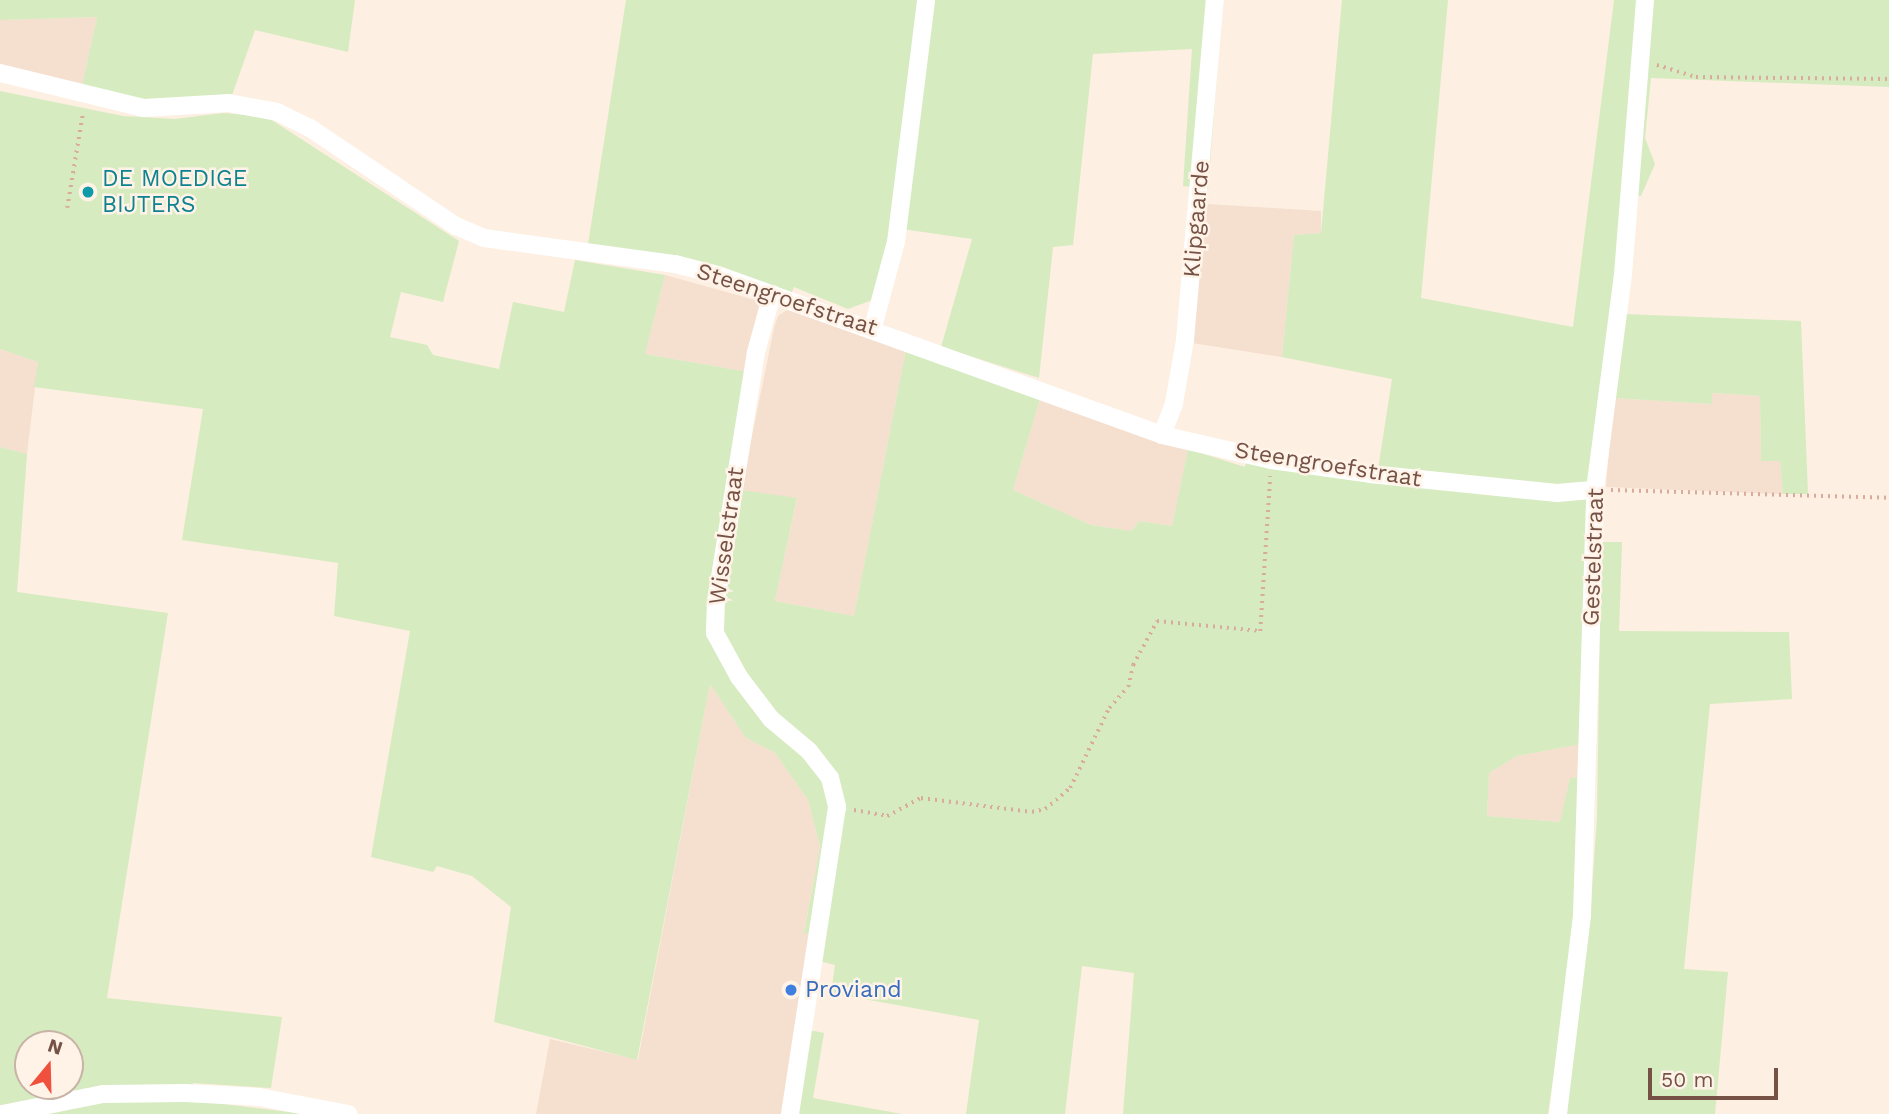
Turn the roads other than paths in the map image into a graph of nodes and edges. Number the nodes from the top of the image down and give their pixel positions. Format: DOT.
graph roads {
  1 [pos="926,0"];
  2 [pos="1216,0"];
  3 [pos="1646,0"];
  4 [pos="0,73"];
  5 [pos="772,294"];
  6 [pos="873,327"];
  7 [pos="1162,435"];
  8 [pos="1595,490"];
  9 [pos="2,1114"];
  10 [pos="348,1114"];
  11 [pos="790,1114"];
  12 [pos="1558,1114"];
  1 -- 6 [label="street"];
  2 -- 7 [label="street, Klipgaarde"];
  3 -- 8 [label="street, Gestelstraat"];
  4 -- 5 [label="street, Steengroefstraat"];
  5 -- 6 [label="street, Steengroefstraat"];
  5 -- 11 [label="street, Wisselstraat"];
  6 -- 7 [label="street, Steengroefstraat"];
  7 -- 8 [label="street, Steengroefstraat"];
  8 -- 12 [label="street, Gestelstraat"];
  9 -- 10 [label="street"];
}
